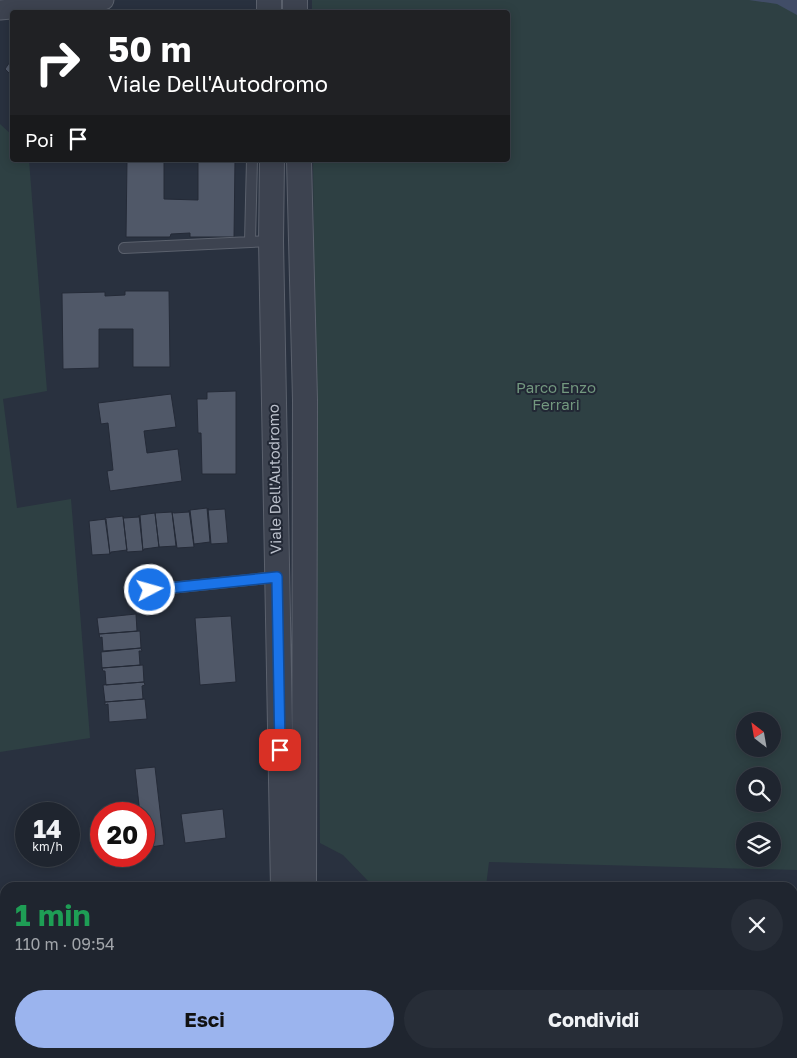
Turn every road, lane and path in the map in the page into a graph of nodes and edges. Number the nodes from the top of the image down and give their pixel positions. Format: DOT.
graph roads {
  1 [pos="104,0"];
  2 [pos="0,10"];
  3 [pos="252,162"];
  4 [pos="272,162"];
  5 [pos="299,162"];
  6 [pos="260,241"];
  7 [pos="124,248"];
  8 [pos="277,577"];
  9 [pos="131,592"];
  10 [pos="283,882"];
  11 [pos="304,882"];
  12 [pos="0,946"];
  13 [pos="0,950"];
  1 -- 2 [label="street"];
  3 -- 6 [label="lane"];
  4 -- 6 [label="street, Viale Dell'Autodromo"];
  5 -- 11 [label="street, Viale Dell'Autodromo"];
  6 -- 7 [label="lane"];
  6 -- 8 [label="street, Viale Dell'Autodromo"];
  8 -- 9 [label="lane"];
  8 -- 10 [label="street, Viale Dell'Autodromo"];
  12 -- 13 [label="street"];
}
